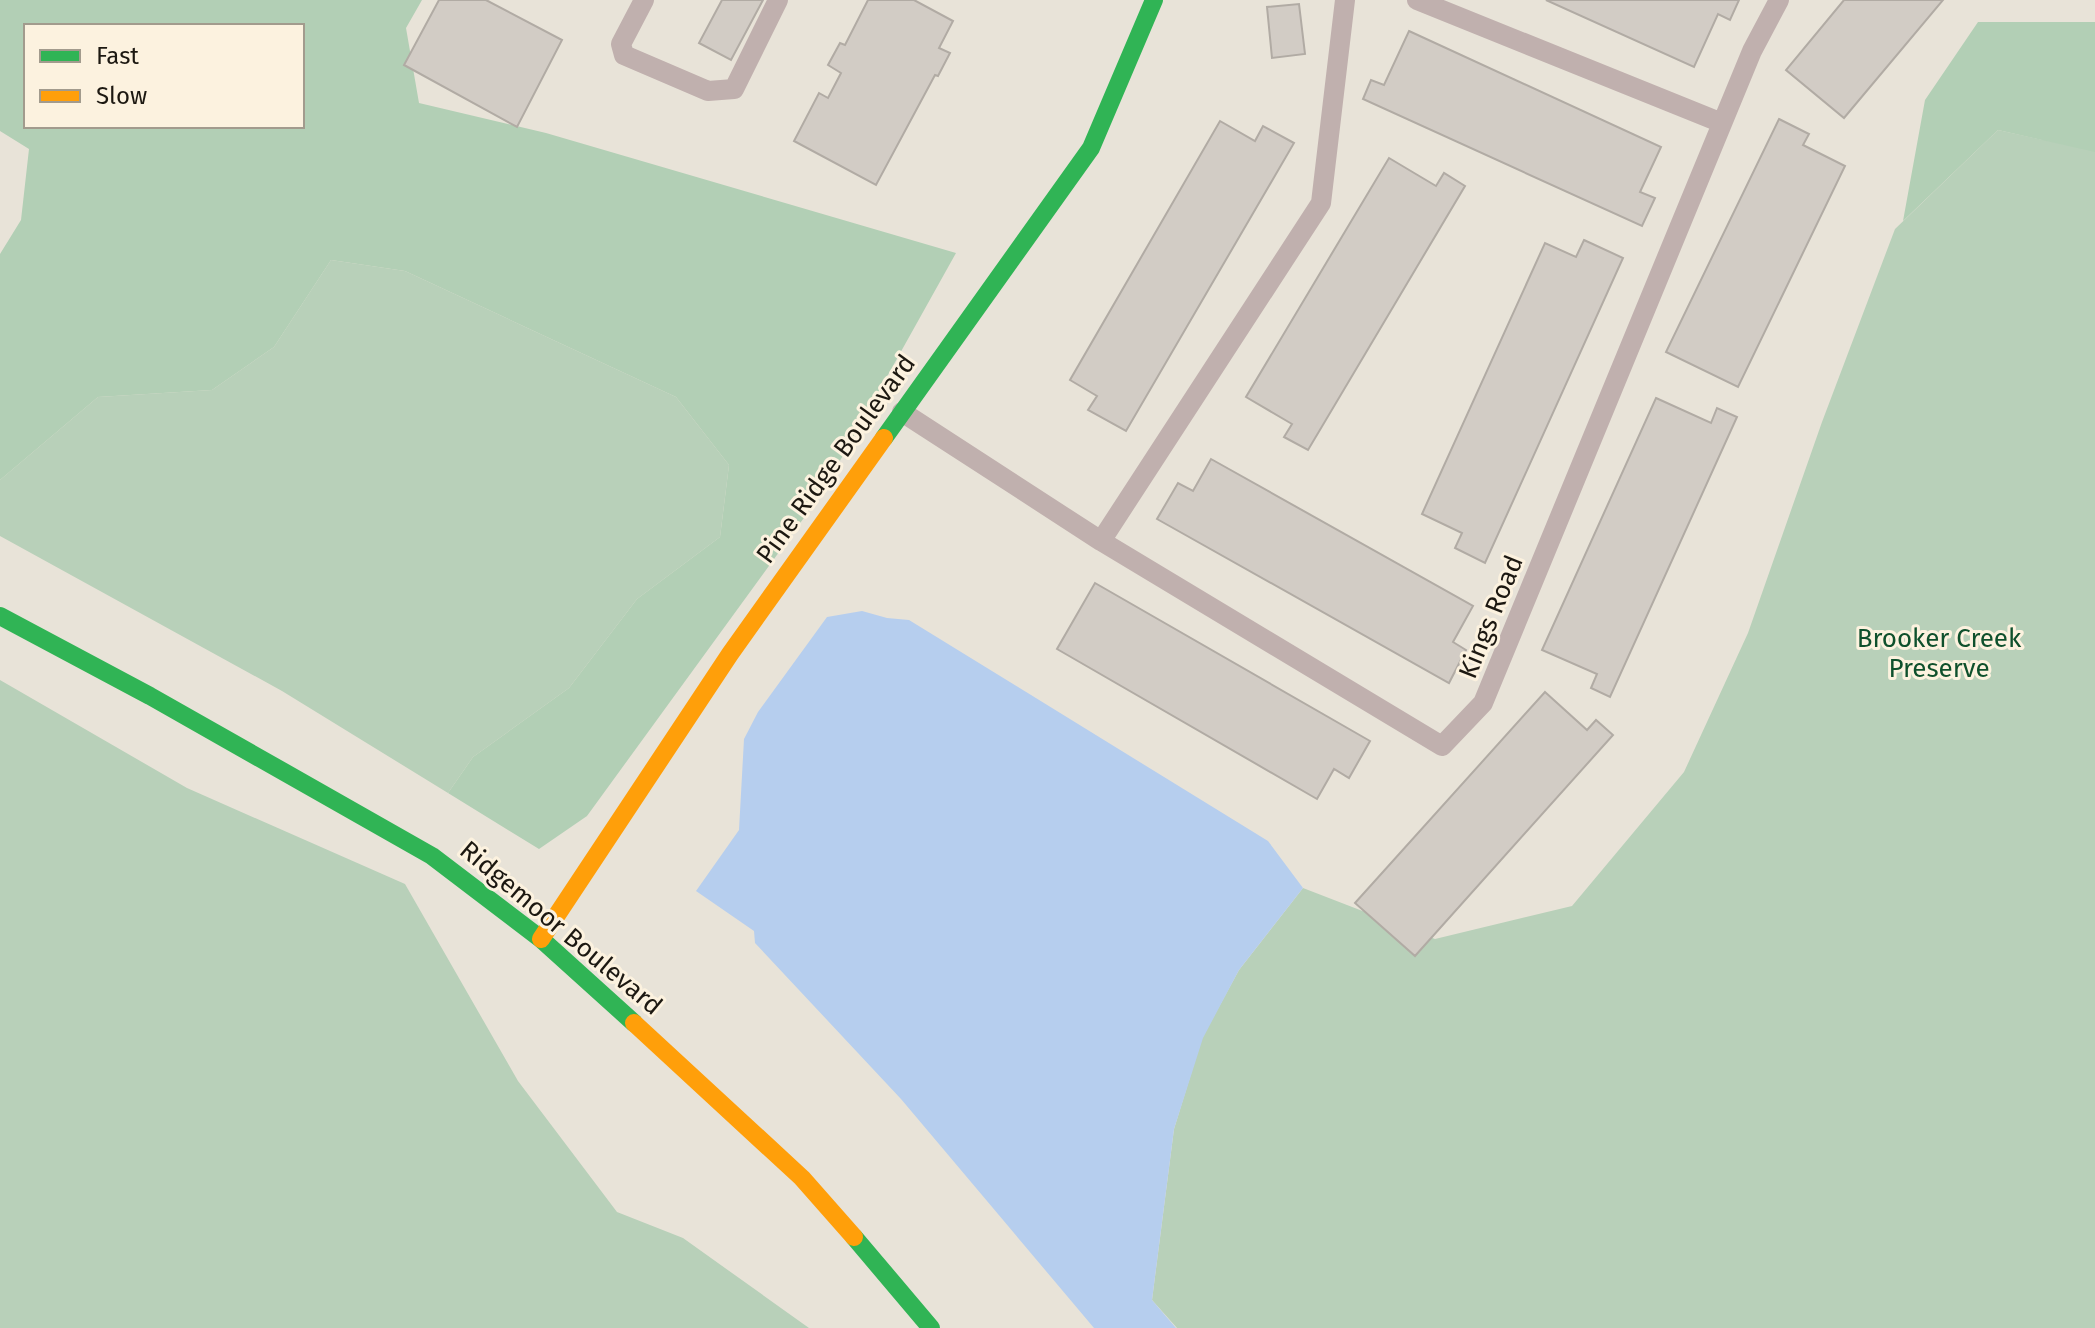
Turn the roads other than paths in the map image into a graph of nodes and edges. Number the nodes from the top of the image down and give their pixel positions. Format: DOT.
graph roads {
  1 [pos="644,0"];
  2 [pos="778,0"];
  3 [pos="1154,0"];
  4 [pos="1345,0"];
  5 [pos="1417,0"];
  6 [pos="1779,0"];
  7 [pos="1722,123"];
  8 [pos="902,412"];
  9 [pos="1101,541"];
  10 [pos="0,616"];
  11 [pos="541,939"];
  12 [pos="931,1328"];
  1 -- 2 [label="lane"];
  3 -- 8 [label="street, Pine Ridge Boulevard"];
  4 -- 9 [label="lane"];
  5 -- 7 [label="lane"];
  6 -- 7 [label="lane, Kings Road"];
  7 -- 9 [label="lane, Kings Road"];
  8 -- 9 [label="lane, Kings Road"];
  8 -- 11 [label="street, Pine Ridge Boulevard"];
  10 -- 11 [label="street, Ridgemoor Boulevard"];
  11 -- 12 [label="street, Ridgemoor Boulevard"];
}
